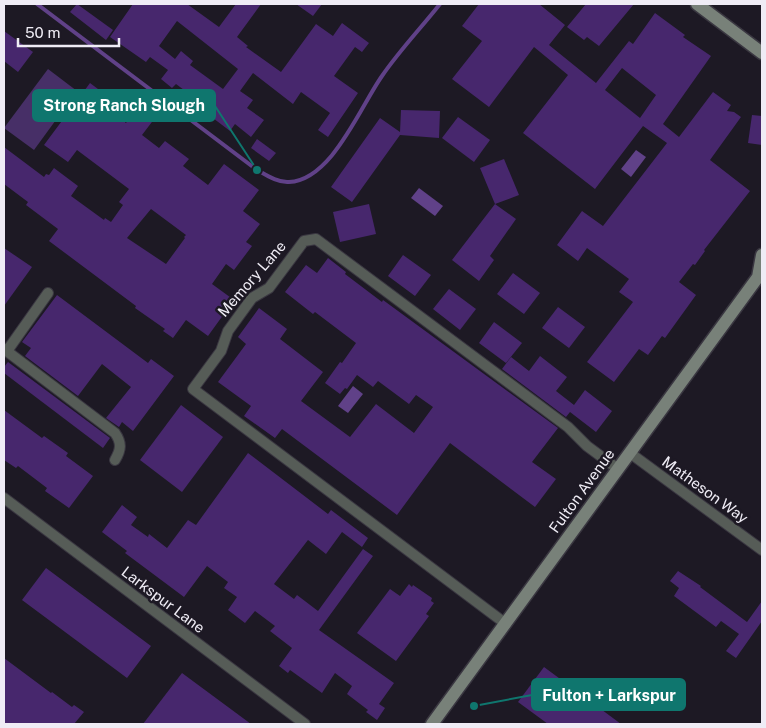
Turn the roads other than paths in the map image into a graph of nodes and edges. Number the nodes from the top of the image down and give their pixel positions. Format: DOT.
graph roads {
  1 [pos="697,4"];
  2 [pos="762,53"];
  3 [pos="762,255"];
  4 [pos="760,276"];
  5 [pos="48,293"];
  6 [pos="5,350"];
  7 [pos="630,453"];
  8 [pos="115,460"];
  9 [pos="618,470"];
  10 [pos="4,498"];
  11 [pos="762,550"];
  12 [pos="506,624"];
  13 [pos="305,724"];
  14 [pos="432,724"];
  1 -- 2 [label="main road"];
  3 -- 4 [label="main road, Fulton Avenue"];
  4 -- 7 [label="main road, Fulton Avenue"];
  5 -- 6 [label="street"];
  6 -- 8 [label="street"];
  7 -- 9 [label="main road, Fulton Avenue"];
  7 -- 11 [label="street, Matheson Way"];
  9 -- 12 [label="main road, Fulton Avenue"];
  9 -- 12 [label="street, Memory Lane"];
  10 -- 13 [label="street, Larkspur Lane"];
  12 -- 14 [label="main road, Fulton Avenue"];
}
